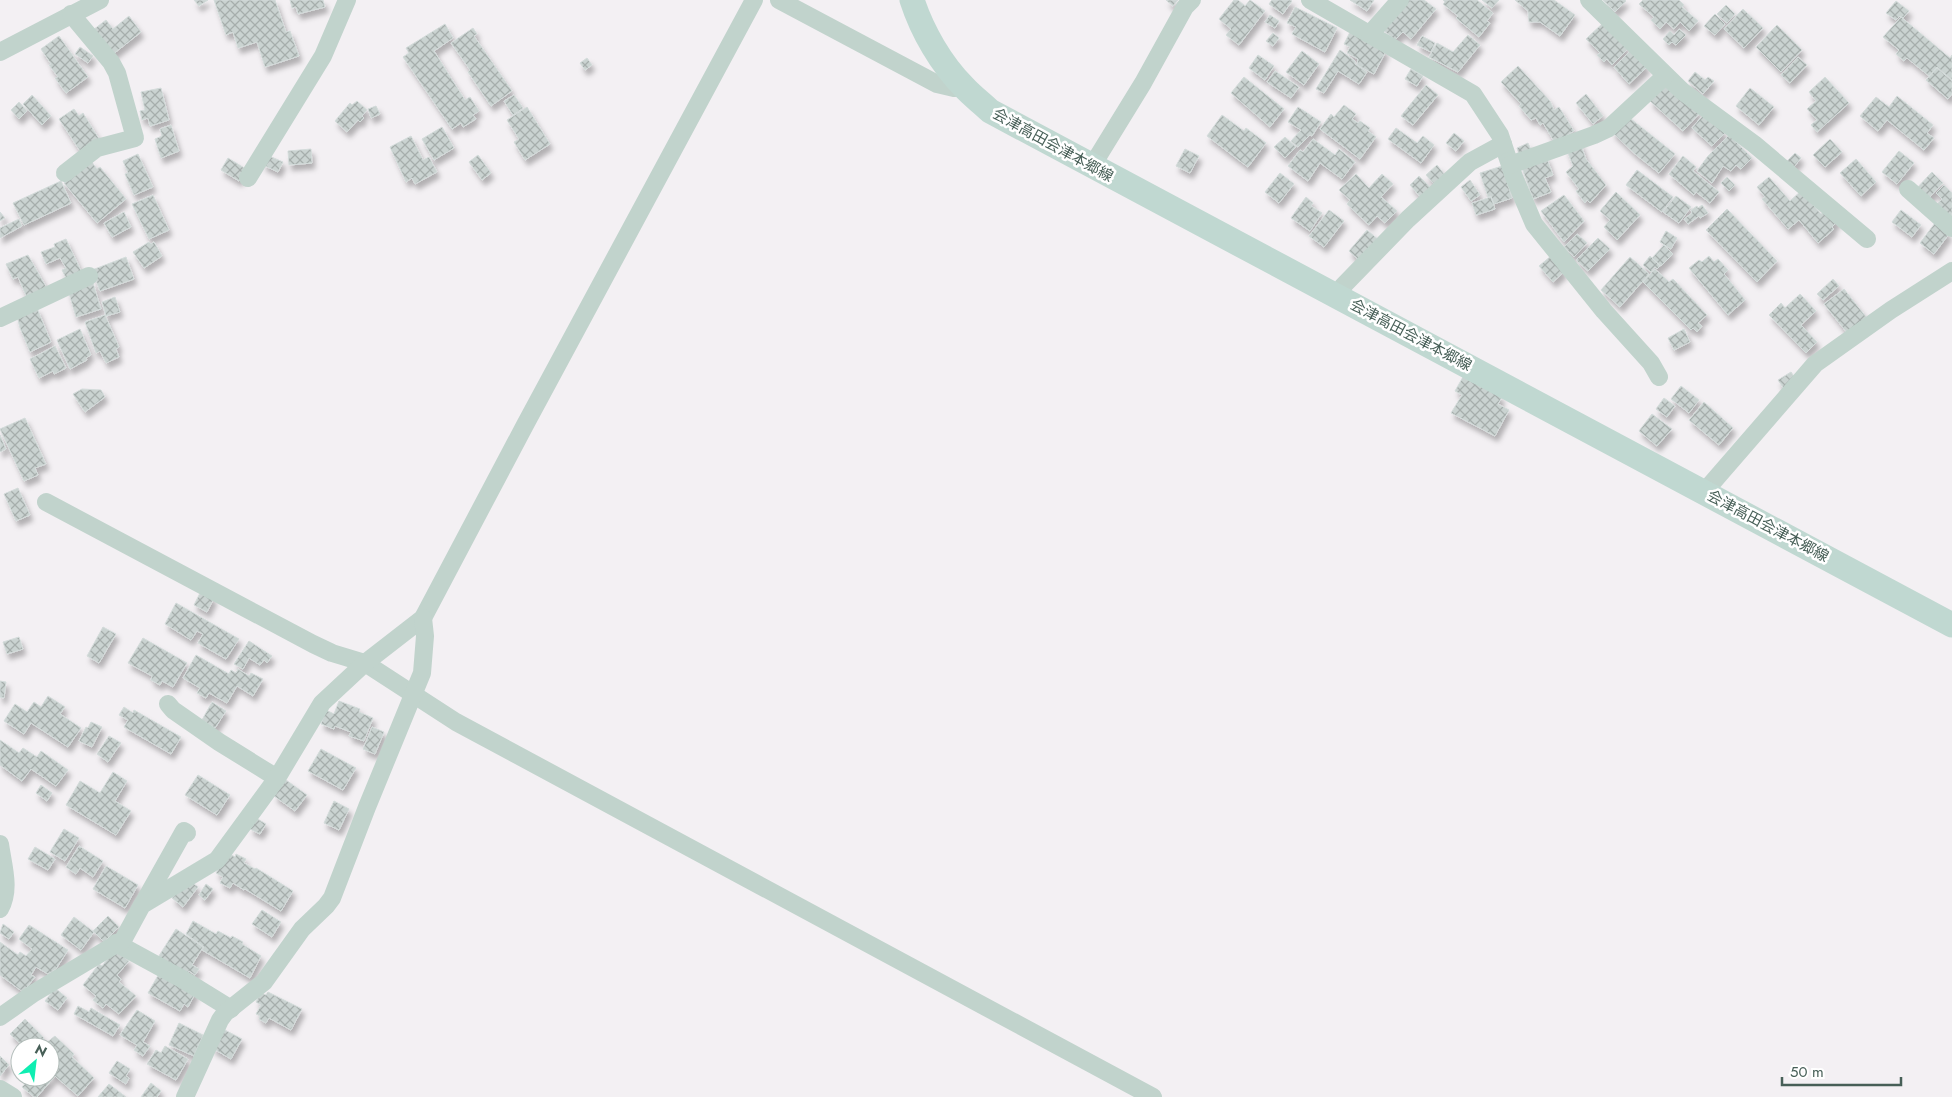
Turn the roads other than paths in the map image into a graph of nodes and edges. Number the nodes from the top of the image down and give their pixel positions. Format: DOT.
graph roads {
  1 [pos="100,0"];
  2 [pos="347,0"];
  3 [pos="754,0"];
  4 [pos="779,0"];
  5 [pos="912,0"];
  6 [pos="1192,0"];
  7 [pos="1310,0"];
  8 [pos="1400,0"];
  9 [pos="1588,0"];
  10 [pos="71,14"];
  11 [pos="1370,34"];
  12 [pos="0,52"];
  13 [pos="1665,76"];
  14 [pos="963,87"];
  15 [pos="1503,144"];
  16 [pos="1510,165"];
  17 [pos="1092,166"];
  18 [pos="65,173"];
  19 [pos="248,178"];
  20 [pos="1908,189"];
  21 [pos="1952,228"];
  22 [pos="1866,239"];
  23 [pos="1952,271"];
  24 [pos="89,276"];
  25 [pos="1340,297"];
  26 [pos="0,318"];
  27 [pos="1659,377"];
  28 [pos="1705,492"];
  29 [pos="46,502"];
  30 [pos="423,618"];
  31 [pos="1952,625"];
  32 [pos="365,663"];
  33 [pos="414,693"];
  34 [pos="168,704"];
  35 [pos="277,778"];
  36 [pos="187,833"];
  37 [pos="0,844"];
  38 [pos="142,905"];
  39 [pos="0,909"];
  40 [pos="116,944"];
  41 [pos="231,1009"];
  42 [pos="0,1017"];
  43 [pos="0,1089"];
  44 [pos="13,1097"];
  45 [pos="185,1097"];
  46 [pos="1153,1097"];
  1 -- 10 [label="street"];
  2 -- 19 [label="street"];
  3 -- 30 [label="street"];
  4 -- 14 [label="street"];
  5 -- 14 [label="main road, 会津高田会津本郷線"];
  6 -- 17 [label="street"];
  7 -- 11 [label="street"];
  8 -- 11 [label="street"];
  9 -- 13 [label="street"];
  10 -- 12 [label="street"];
  10 -- 18 [label="street"];
  11 -- 15 [label="street"];
  13 -- 16 [label="street"];
  13 -- 22 [label="street"];
  14 -- 17 [label="main road, 会津高田会津本郷線"];
  15 -- 16 [label="street"];
  15 -- 25 [label="street"];
  16 -- 27 [label="street"];
  17 -- 25 [label="main road, 会津高田会津本郷線"];
  20 -- 21 [label="street"];
  23 -- 28 [label="street"];
  24 -- 26 [label="street"];
  25 -- 28 [label="main road, 会津高田会津本郷線"];
  28 -- 31 [label="main road, 会津高田会津本郷線"];
  29 -- 32 [label="street"];
  30 -- 32 [label="street"];
  30 -- 33 [label="street"];
  32 -- 33 [label="street"];
  32 -- 35 [label="street"];
  33 -- 41 [label="street"];
  33 -- 46 [label="street"];
  34 -- 35 [label="street"];
  35 -- 38 [label="street"];
  36 -- 38 [label="street"];
  37 -- 39 [label="street"];
  38 -- 40 [label="street"];
  40 -- 41 [label="street"];
  40 -- 42 [label="street"];
  41 -- 45 [label="street"];
  43 -- 44 [label="street"];
}
